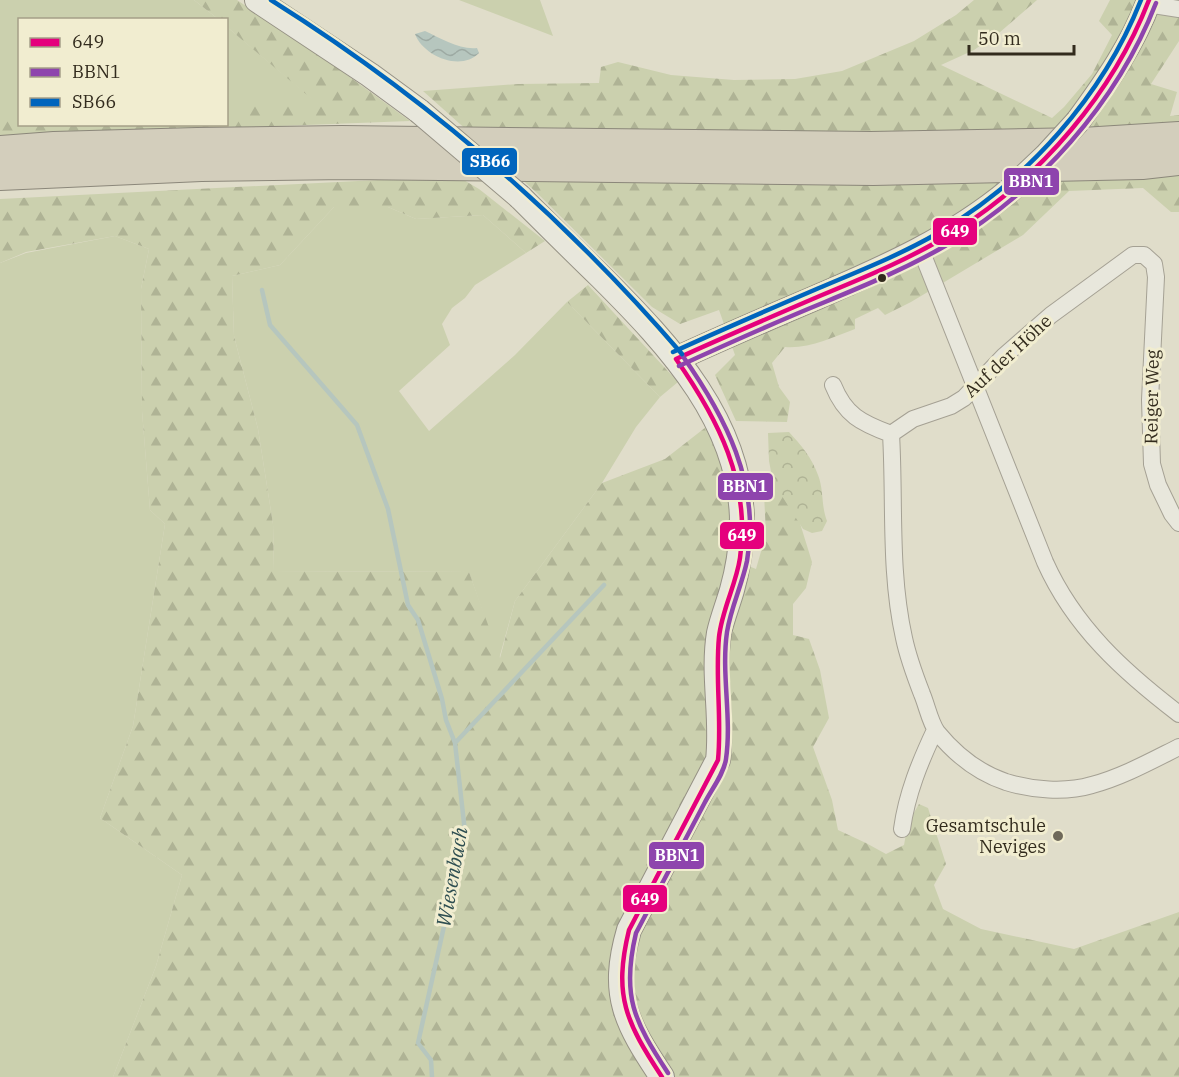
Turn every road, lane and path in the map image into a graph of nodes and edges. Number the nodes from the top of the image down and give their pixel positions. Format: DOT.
graph roads {
  1 [pos="257,0"];
  2 [pos="1148,2"];
  3 [pos="1179,9"];
  4 [pos="1179,137"];
  5 [pos="0,151"];
  6 [pos="1179,160"];
  7 [pos="0,175"];
  8 [pos="921,250"];
  9 [pos="1154,264"];
  10 [pos="676,359"];
  11 [pos="833,385"];
  12 [pos="975,386"];
  13 [pos="891,434"];
  14 [pos="1179,523"];
  15 [pos="1179,714"];
  16 [pos="935,730"];
  17 [pos="1179,747"];
  18 [pos="902,829"];
  19 [pos="662,1077"];
  1 -- 10 [label="main road, bridge"];
  2 -- 3 [label="street"];
  2 -- 8 [label="main road, bridge"];
  4 -- 5 [label="highway"];
  6 -- 7 [label="highway"];
  8 -- 10 [label="main road"];
  8 -- 12 [label="street"];
  9 -- 12 [label="street, Auf der Höhe"];
  9 -- 14 [label="street, Reiger Weg"];
  10 -- 19 [label="main road"];
  11 -- 13 [label="street"];
  12 -- 13 [label="street, Auf der Höhe"];
  12 -- 15 [label="street"];
  13 -- 16 [label="street"];
  16 -- 17 [label="street"];
  16 -- 18 [label="street"];
}
